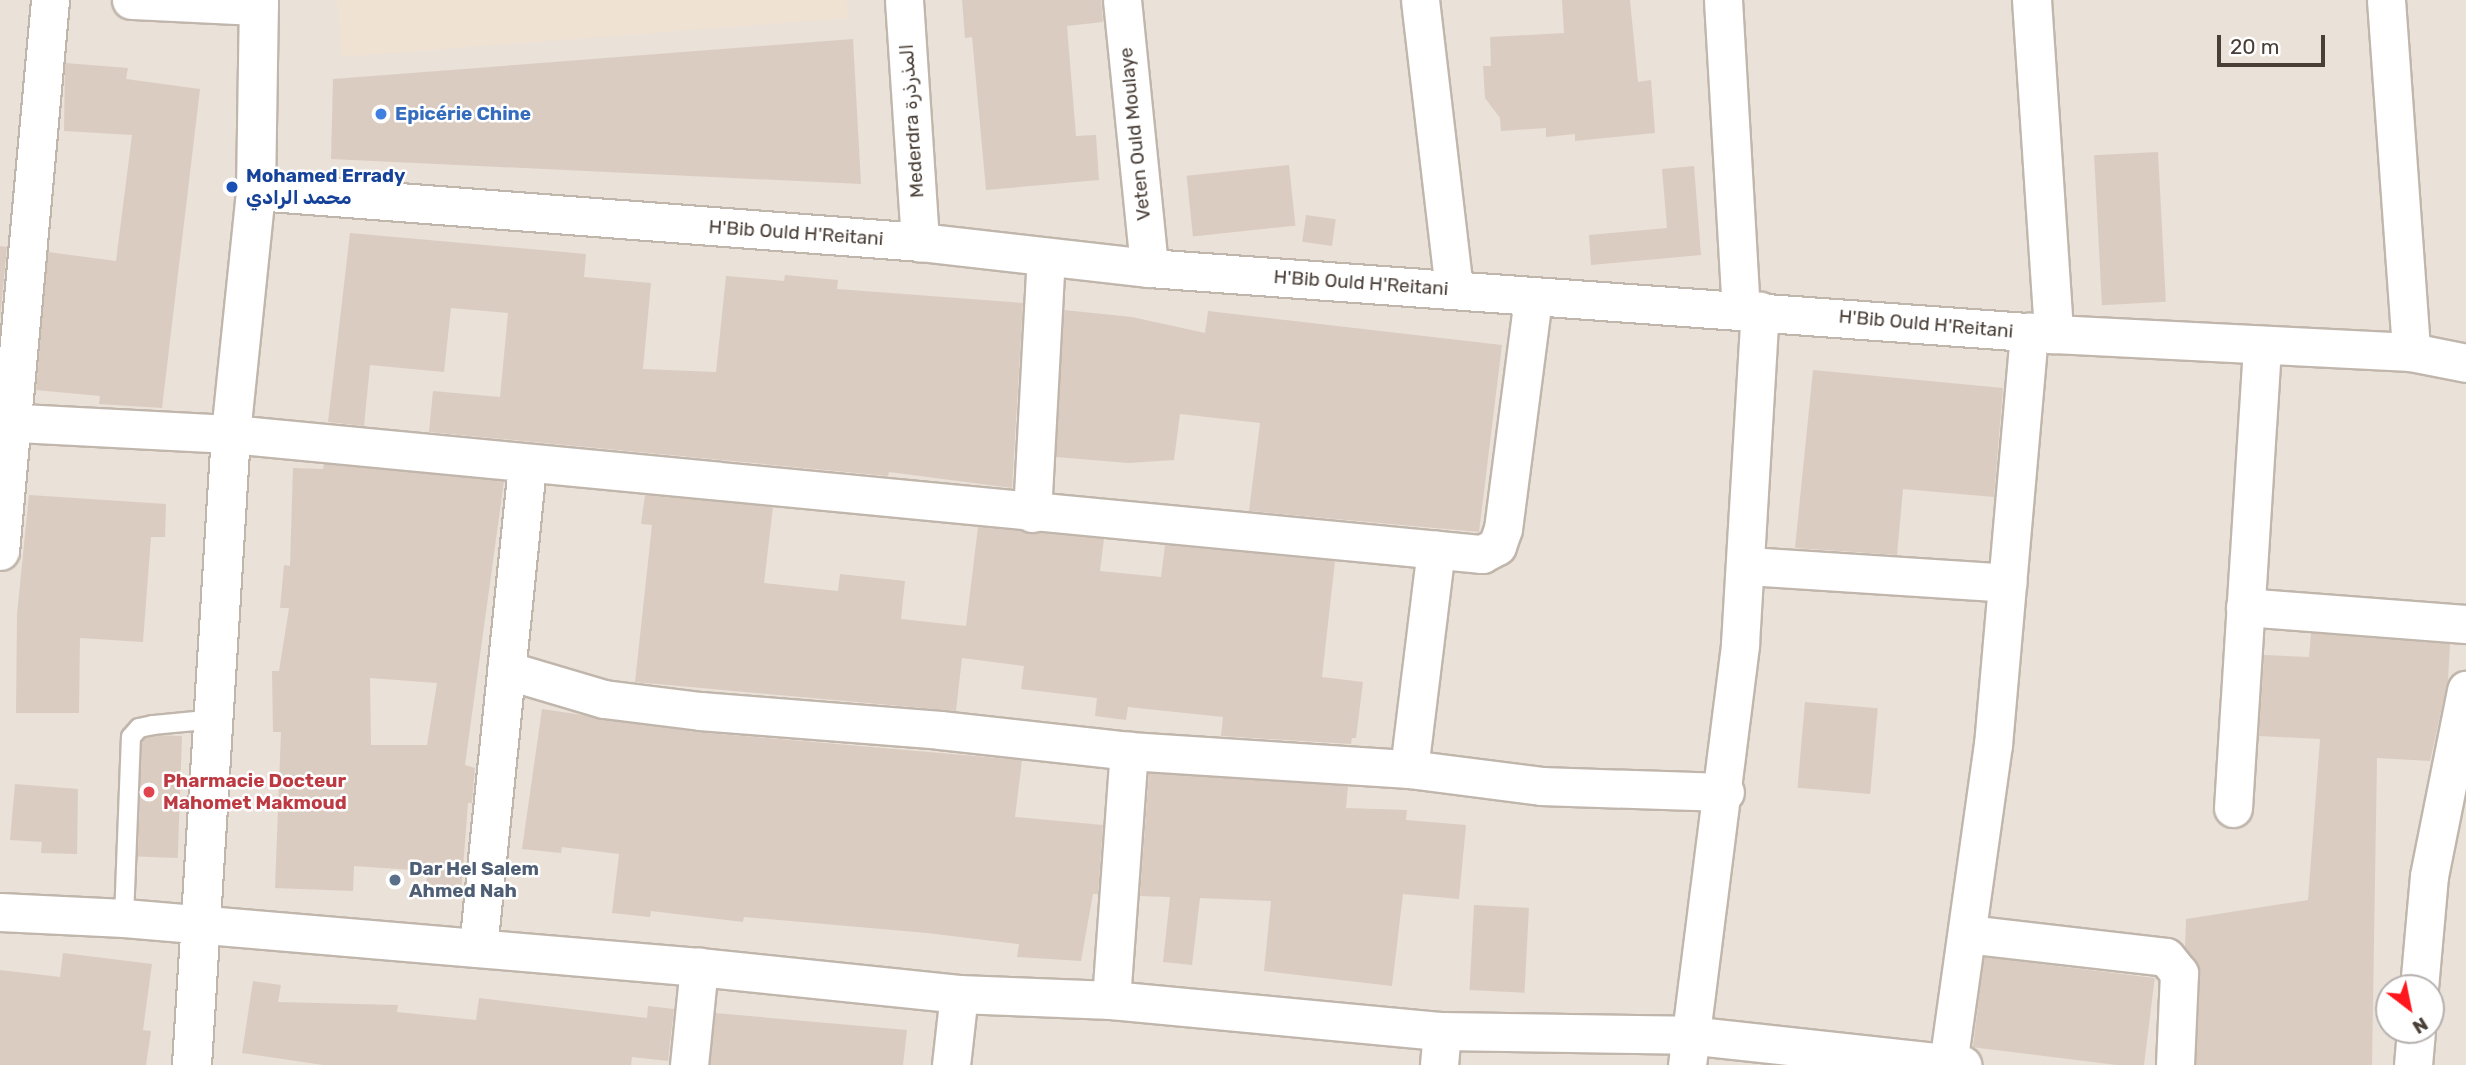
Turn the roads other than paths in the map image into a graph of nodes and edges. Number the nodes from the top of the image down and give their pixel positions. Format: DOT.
graph roads {
  1 [pos="50,0"];
  2 [pos="131,0"];
  3 [pos="904,0"];
  4 [pos="1122,0"];
  5 [pos="1420,0"];
  6 [pos="1723,0"];
  7 [pos="2032,0"];
  8 [pos="2386,0"];
  9 [pos="259,3"];
  10 [pos="256,191"];
  11 [pos="920,242"];
  12 [pos="1046,258"];
  13 [pos="1149,268"];
  14 [pos="1454,289"];
  15 [pos="1533,298"];
  16 [pos="1750,311"];
  17 [pos="2041,333"];
  18 [pos="2262,345"];
  19 [pos="2411,352"];
  20 [pos="2466,363"];
  21 [pos="5,423"];
  22 [pos="231,434"];
  23 [pos="527,466"];
  24 [pos="1032,513"];
  25 [pos="1436,550"];
  26 [pos="0,551"];
  27 [pos="1747,566"];
  28 [pos="2007,583"];
  29 [pos="2245,607"];
  30 [pos="2466,624"];
  31 [pos="506,670"];
  32 [pos="2466,690"];
  33 [pos="215,719"];
  34 [pos="2464,727"];
  35 [pos="1129,751"];
  36 [pos="1409,769"];
  37 [pos="1725,792"];
  38 [pos="2233,808"];
  39 [pos="0,912"];
  40 [pos="124,918"];
  41 [pos="204,925"];
  42 [pos="1967,934"];
  43 [pos="478,948"];
  44 [pos="699,967"];
  45 [pos="2420,974"];
  46 [pos="959,994"];
  47 [pos="1111,1000"];
  48 [pos="2415,1044"];
  49 [pos="1441,1048"];
  50 [pos="1687,1050"];
  51 [pos="192,1065"];
  52 [pos="689,1065"];
  53 [pos="951,1065"];
  54 [pos="1955,1065"];
  55 [pos="2175,1065"];
  56 [pos="2413,1065"];
  1 -- 21 [label="street"];
  2 -- 9 [label="street"];
  3 -- 11 [label="street, Mederdra المذرذرة"];
  4 -- 13 [label="street, Veten Ould Moulaye"];
  5 -- 14 [label="street"];
  6 -- 16 [label="street"];
  7 -- 17 [label="street"];
  8 -- 19 [label="street"];
  9 -- 10 [label="street"];
  10 -- 11 [label="street, H'Bib Ould H'Reitani"];
  10 -- 22 [label="street"];
  11 -- 12 [label="street, H'Bib Ould H'Reitani"];
  12 -- 13 [label="street, H'Bib Ould H'Reitani"];
  12 -- 24 [label="street"];
  13 -- 14 [label="street, H'Bib Ould H'Reitani"];
  14 -- 15 [label="street, H'Bib Ould H'Reitani"];
  15 -- 16 [label="street, H'Bib Ould H'Reitani"];
  15 -- 25 [label="street"];
  16 -- 17 [label="street, H'Bib Ould H'Reitani"];
  16 -- 27 [label="street"];
  17 -- 18 [label="street, H'Bib Ould H'Reitani"];
  17 -- 28 [label="street"];
  18 -- 19 [label="street, H'Bib Ould H'Reitani"];
  18 -- 29 [label="street"];
  19 -- 20 [label="street, H'Bib Ould H'Reitani"];
  21 -- 22 [label="street"];
  21 -- 26 [label="street"];
  22 -- 23 [label="street"];
  22 -- 33 [label="street"];
  23 -- 24 [label="street"];
  23 -- 31 [label="street"];
  24 -- 25 [label="street"];
  25 -- 36 [label="street"];
  27 -- 28 [label="street"];
  27 -- 37 [label="street"];
  28 -- 42 [label="street"];
  29 -- 30 [label="street"];
  29 -- 38 [label="street"];
  31 -- 35 [label="street"];
  31 -- 43 [label="street"];
  32 -- 34 [label="street"];
  33 -- 40 [label="lane"];
  33 -- 41 [label="street"];
  34 -- 45 [label="street"];
  35 -- 36 [label="street"];
  35 -- 47 [label="street"];
  36 -- 37 [label="street"];
  37 -- 50 [label="street"];
  39 -- 40 [label="street"];
  40 -- 41 [label="street"];
  41 -- 43 [label="street"];
  41 -- 51 [label="street"];
  42 -- 54 [label="street"];
  42 -- 55 [label="street"];
  43 -- 44 [label="street"];
  44 -- 46 [label="street"];
  44 -- 52 [label="street"];
  46 -- 47 [label="street"];
  46 -- 53 [label="street"];
  47 -- 49 [label="street"];
  48 -- 56 [label="street"];
  49 -- 50 [label="street"];
  50 -- 54 [label="street"];
}
